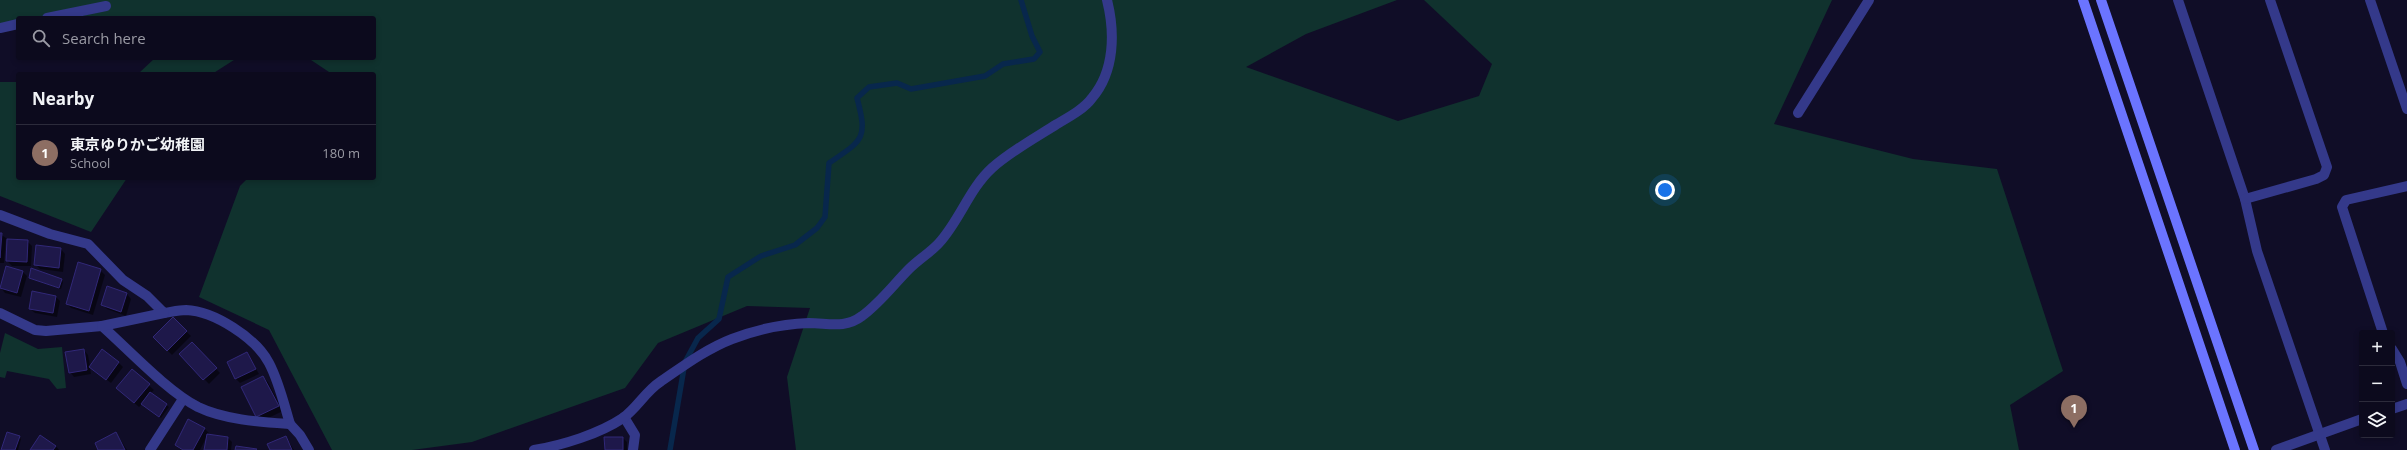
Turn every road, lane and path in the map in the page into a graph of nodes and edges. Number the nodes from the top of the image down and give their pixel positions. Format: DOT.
graph roads {
  1 [pos="1107,0"];
  2 [pos="1869,0"];
  3 [pos="2083,0"];
  4 [pos="2101,0"];
  5 [pos="2178,0"];
  6 [pos="2270,0"];
  7 [pos="2370,0"];
  8 [pos="106,6"];
  9 [pos="57,16"];
  10 [pos="16,24"];
  11 [pos="0,28"];
  12 [pos="2407,109"];
  13 [pos="1798,112"];
  14 [pos="2407,186"];
  15 [pos="2245,200"];
  16 [pos="0,215"];
  17 [pos="0,313"];
  18 [pos="164,314"];
  19 [pos="102,326"];
  20 [pos="2382,330"];
  21 [pos="2395,354"];
  22 [pos="2407,384"];
  23 [pos="183,399"];
  24 [pos="2407,404"];
  25 [pos="2395,408"];
  26 [pos="624,417"];
  27 [pos="2359,420"];
  28 [pos="290,424"];
  29 [pos="2319,433"];
  30 [pos="548,449"];
  31 [pos="150,450"];
  32 [pos="309,450"];
  33 [pos="534,450"];
  34 [pos="633,450"];
  35 [pos="2235,450"];
  36 [pos="2254,450"];
  37 [pos="2276,450"];
  38 [pos="2325,450"];
  1 -- 26 [label="street"];
  2 -- 13 [label="street"];
  3 -- 35 [label="street"];
  4 -- 36 [label="street"];
  5 -- 15 [label="street"];
  6 -- 15 [label="street"];
  7 -- 12 [label="street"];
  8 -- 9 [label="street"];
  10 -- 11 [label="street"];
  14 -- 20 [label="street"];
  15 -- 29 [label="street"];
  16 -- 18 [label="street"];
  17 -- 19 [label="street"];
  18 -- 19 [label="street"];
  18 -- 28 [label="street"];
  19 -- 23 [label="street"];
  21 -- 22 [label="street"];
  23 -- 28 [label="street"];
  23 -- 31 [label="street"];
  24 -- 25 [label="street"];
  26 -- 30 [label="street"];
  26 -- 34 [label="street"];
  27 -- 29 [label="street"];
  28 -- 32 [label="street"];
  29 -- 37 [label="street"];
  29 -- 38 [label="street"];
  30 -- 33 [label="street"];
}
